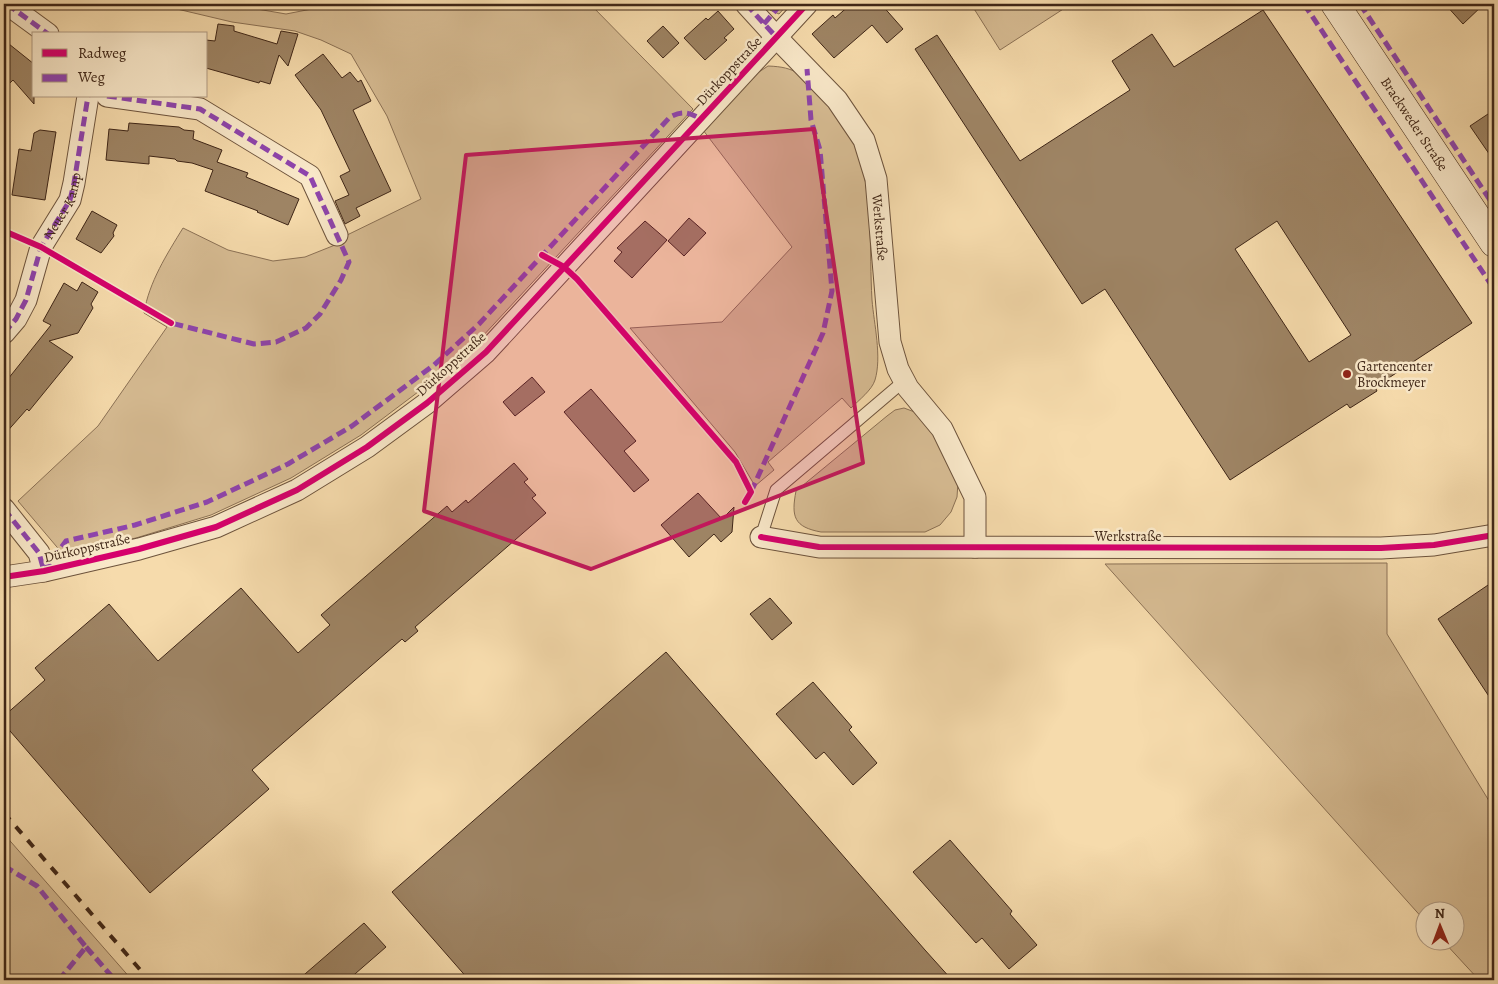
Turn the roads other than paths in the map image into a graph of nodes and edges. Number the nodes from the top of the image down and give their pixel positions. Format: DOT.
graph roads {
  1 [pos="7,4"];
  2 [pos="746,4"];
  3 [pos="808,4"];
  4 [pos="1335,4"];
  5 [pos="45,32"];
  6 [pos="777,38"];
  7 [pos="88,98"];
  8 [pos="121,98"];
  9 [pos="337,234"];
  10 [pos="1494,243"];
  11 [pos="4,333"];
  12 [pos="904,380"];
  13 [pos="4,509"];
  14 [pos="1494,535"];
  15 [pos="761,537"];
  16 [pos="975,548"];
  17 [pos="44,571"];
  18 [pos="4,577"];
  1 -- 5 [label="street"];
  2 -- 6 [label="street, Werkstraße"];
  3 -- 6 [label="street, Dürkoppstraße"];
  4 -- 10 [label="street, Brackweder Straße"];
  6 -- 12 [label="street, Werkstraße"];
  6 -- 17 [label="street, Dürkoppstraße"];
  7 -- 11 [label="street, Neuer Kamp"];
  8 -- 9 [label="street"];
  12 -- 15 [label="lane"];
  12 -- 16 [label="street, Werkstraße"];
  13 -- 17 [label="street"];
  14 -- 16 [label="street, Werkstraße"];
  15 -- 16 [label="street, Werkstraße"];
  17 -- 18 [label="street, Dürkoppstraße"];
}
